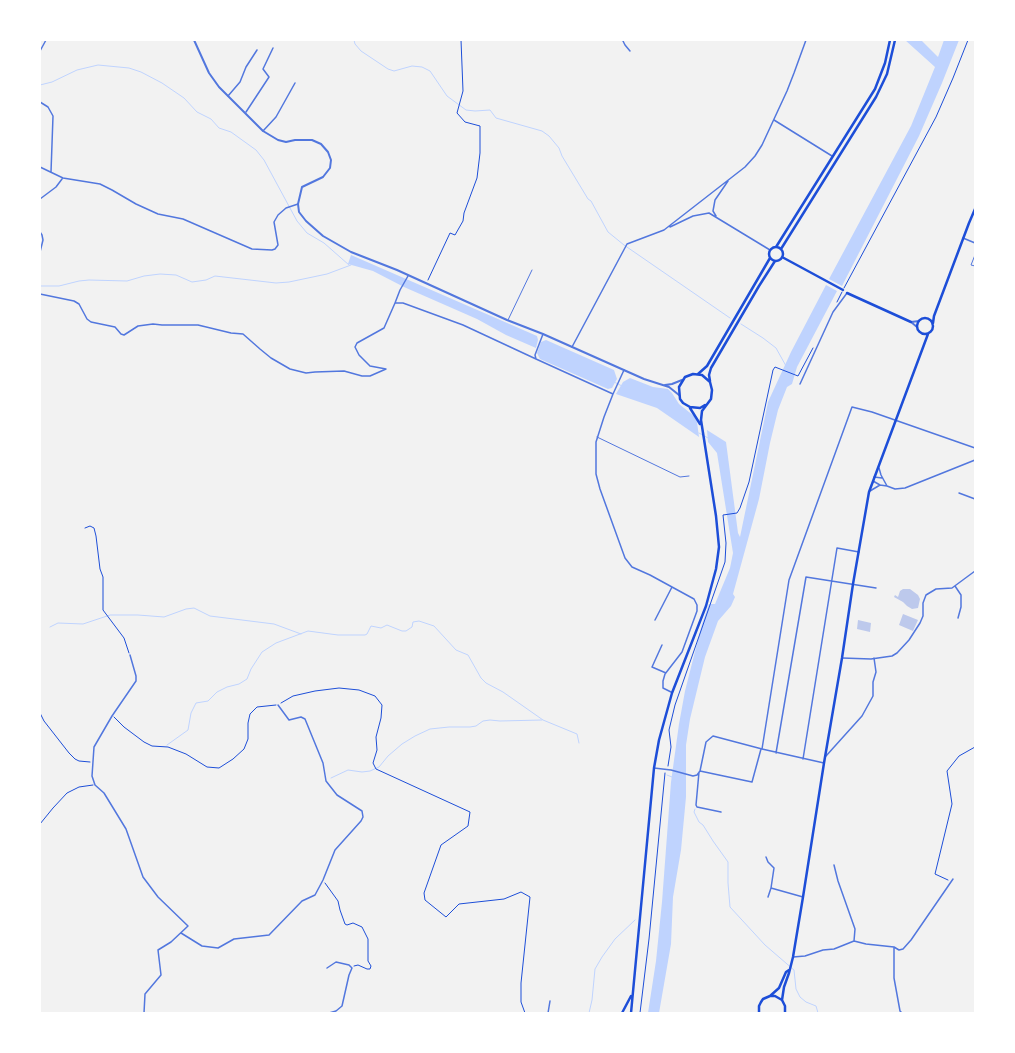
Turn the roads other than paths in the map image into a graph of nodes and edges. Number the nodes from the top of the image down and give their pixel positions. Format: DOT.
graph roads {
  1 [pos="46,40"];
  2 [pos="194,40"];
  3 [pos="624,40"];
  4 [pos="806,40"];
  5 [pos="890,40"];
  6 [pos="895,40"];
  7 [pos="273,48"];
  8 [pos="40,50"];
  9 [pos="257,50"];
  10 [pos="630,51"];
  11 [pos="296,83"];
  12 [pos="228,96"];
  13 [pos="40,102"];
  14 [pos="246,112"];
  15 [pos="774,119"];
  16 [pos="263,131"];
  17 [pos="833,157"];
  18 [pos="40,167"];
  19 [pos="51,172"];
  20 [pos="63,178"];
  21 [pos="729,179"];
  22 [pos="40,199"];
  23 [pos="298,204"];
  24 [pos="975,210"];
  25 [pos="716,217"];
  26 [pos="664,230"];
  27 [pos="40,232"];
  28 [pos="963,238"];
  29 [pos="975,243"];
  30 [pos="776,247"];
  31 [pos="781,249"];
  32 [pos="770,250"];
  33 [pos="40,252"];
  34 [pos="975,255"];
  35 [pos="782,257"];
  36 [pos="770,258"];
  37 [pos="775,261"];
  38 [pos="975,266"];
  39 [pos="532,270"];
  40 [pos="408,275"];
  41 [pos="843,290"];
  42 [pos="847,293"];
  43 [pos="40,294"];
  44 [pos="395,303"];
  45 [pos="934,316"];
  46 [pos="927,318"];
  47 [pos="507,320"];
  48 [pos="919,321"];
  49 [pos="911,322"];
  50 [pos="933,323"];
  51 [pos="917,327"];
  52 [pos="543,334"];
  53 [pos="922,334"];
  54 [pos="928,334"];
  55 [pos="925,343"];
  56 [pos="572,347"];
  57 [pos="536,360"];
  58 [pos="624,370"];
  59 [pos="697,374"];
  60 [pos="682,380"];
  61 [pos="710,382"];
  62 [pos="800,384"];
  63 [pos="664,385"];
  64 [pos="613,394"];
  65 [pos="679,395"];
  66 [pos="705,406"];
  67 [pos="690,407"];
  68 [pos="895,420"];
  69 [pos="701,427"];
  70 [pos="597,437"];
  71 [pos="975,448"];
  72 [pos="975,460"];
  73 [pos="879,464"];
  74 [pos="689,476"];
  75 [pos="882,478"];
  76 [pos="873,479"];
  77 [pos="880,485"];
  78 [pos="887,486"];
  79 [pos="869,492"];
  80 [pos="959,493"];
  81 [pos="975,499"];
  82 [pos="859,552"];
  83 [pos="975,571"];
  84 [pos="832,580"];
  85 [pos="853,584"];
  86 [pos="955,586"];
  87 [pos="672,587"];
  88 [pos="876,588"];
  89 [pos="958,618"];
  90 [pos="655,620"];
  91 [pos="662,645"];
  92 [pos="130,655"];
  93 [pos="842,658"];
  94 [pos="874,658"];
  95 [pos="666,673"];
  96 [pos="672,693"];
  97 [pos="278,705"];
  98 [pos="761,749"];
  99 [pos="776,752"];
  100 [pos="825,757"];
  101 [pos="803,758"];
  102 [pos="824,763"];
  103 [pos="654,768"];
  104 [pos="700,771"];
  105 [pos="721,812"];
  106 [pos="766,857"];
  107 [pos="834,865"];
  108 [pos="954,878"];
  109 [pos="771,888"];
  110 [pos="803,896"];
  111 [pos="768,897"];
  112 [pos="181,933"];
  113 [pos="854,941"];
  114 [pos="894,947"];
  115 [pos="793,957"];
  116 [pos="327,968"];
  117 [pos="789,970"];
  118 [pos="633,993"];
  119 [pos="770,996"];
  120 [pos="782,1000"];
  121 [pos="550,1001"];
  122 [pos="144,1013"];
  123 [pos="329,1013"];
  124 [pos="548,1013"];
  125 [pos="622,1013"];
  126 [pos="631,1013"];
  127 [pos="759,1013"];
  128 [pos="785,1013"];
  129 [pos="902,1013"];
  1 -- 8 [label="street"];
  2 -- 12 [label="street"];
  3 -- 10 [label="street"];
  4 -- 15 [label="street"];
  5 -- 17 [label="main road"];
  6 -- 31 [label="main road"];
  7 -- 14 [label="street"];
  9 -- 12 [label="street"];
  11 -- 16 [label="street"];
  12 -- 14 [label="street"];
  13 -- 19 [label="street"];
  14 -- 16 [label="street"];
  15 -- 17 [label="street"];
  15 -- 21 [label="street"];
  16 -- 23 [label="street"];
  17 -- 30 [label="main road"];
  18 -- 19 [label="street"];
  19 -- 20 [label="street"];
  20 -- 22 [label="street"];
  20 -- 23 [label="street"];
  21 -- 25 [label="street"];
  21 -- 26 [label="street"];
  23 -- 40 [label="street"];
  24 -- 28 [label="main road"];
  25 -- 26 [label="street"];
  25 -- 32 [label="street"];
  26 -- 56 [label="street"];
  27 -- 33 [label="street"];
  28 -- 29 [label="street"];
  28 -- 45 [label="main road"];
  30 -- 31 [label="main road"];
  30 -- 32 [label="main road"];
  31 -- 35 [label="main road"];
  32 -- 36 [label="main road"];
  34 -- 38 [label="lane"];
  35 -- 37 [label="main road"];
  35 -- 41 [label="main road"];
  36 -- 37 [label="main road"];
  36 -- 59 [label="main road"];
  37 -- 61 [label="main road"];
  39 -- 47 [label="lane"];
  40 -- 44 [label="street"];
  40 -- 47 [label="street"];
  41 -- 42 [label="street"];
  42 -- 49 [label="main road"];
  42 -- 62 [label="street"];
  43 -- 44 [label="street"];
  44 -- 57 [label="street"];
  45 -- 46 [label="main road"];
  45 -- 50 [label="main road"];
  46 -- 48 [label="main road"];
  46 -- 50 [label="main road"];
  47 -- 52 [label="street"];
  48 -- 49 [label="street"];
  48 -- 51 [label="main road"];
  49 -- 51 [label="street"];
  50 -- 54 [label="main road"];
  51 -- 53 [label="main road"];
  52 -- 56 [label="street"];
  52 -- 57 [label="street"];
  53 -- 54 [label="main road"];
  53 -- 55 [label="main road"];
  54 -- 55 [label="main road"];
  55 -- 68 [label="main road"];
  56 -- 58 [label="street"];
  57 -- 64 [label="street"];
  58 -- 63 [label="street"];
  58 -- 64 [label="street"];
  59 -- 60 [label="main road"];
  59 -- 61 [label="main road"];
  60 -- 63 [label="street"];
  60 -- 65 [label="main road"];
  61 -- 66 [label="main road"];
  63 -- 65 [label="street"];
  64 -- 70 [label="street"];
  65 -- 67 [label="main road"];
  66 -- 67 [label="main road"];
  66 -- 69 [label="main road"];
  67 -- 69 [label="main road"];
  68 -- 71 [label="street"];
  68 -- 73 [label="main road"];
  68 -- 98 [label="street"];
  69 -- 96 [label="main road"];
  70 -- 74 [label="lane"];
  70 -- 87 [label="street"];
  72 -- 78 [label="street"];
  73 -- 75 [label="street"];
  73 -- 76 [label="main road"];
  75 -- 76 [label="street"];
  75 -- 78 [label="street"];
  76 -- 77 [label="street"];
  76 -- 79 [label="main road"];
  77 -- 78 [label="street"];
  77 -- 79 [label="street"];
  79 -- 82 [label="main road"];
  80 -- 81 [label="street"];
  82 -- 84 [label="street"];
  82 -- 85 [label="main road"];
  83 -- 86 [label="street"];
  84 -- 85 [label="street"];
  84 -- 99 [label="street"];
  84 -- 101 [label="street"];
  85 -- 88 [label="street"];
  85 -- 93 [label="main road"];
  86 -- 89 [label="street"];
  86 -- 94 [label="street"];
  87 -- 90 [label="street"];
  87 -- 95 [label="street"];
  91 -- 95 [label="street"];
  92 -- 112 [label="street"];
  93 -- 94 [label="street"];
  93 -- 100 [label="main road"];
  94 -- 100 [label="street"];
  95 -- 96 [label="street"];
  96 -- 103 [label="main road"];
  97 -- 112 [label="street"];
  98 -- 99 [label="street"];
  98 -- 104 [label="street"];
  98 -- 104 [label="street"];
  99 -- 101 [label="street"];
  100 -- 102 [label="main road"];
  101 -- 102 [label="street"];
  102 -- 110 [label="main road"];
  103 -- 104 [label="street"];
  103 -- 118 [label="main road"];
  104 -- 105 [label="street"];
  106 -- 109 [label="street"];
  107 -- 113 [label="street"];
  108 -- 114 [label="street"];
  109 -- 110 [label="street"];
  109 -- 111 [label="street"];
  110 -- 115 [label="main road"];
  112 -- 122 [label="street"];
  113 -- 114 [label="street"];
  113 -- 115 [label="street"];
  114 -- 129 [label="street"];
  115 -- 117 [label="main road"];
  116 -- 123 [label="street"];
  117 -- 119 [label="main road"];
  117 -- 120 [label="main road"];
  118 -- 125 [label="main road"];
  118 -- 126 [label="main road"];
  119 -- 120 [label="main road"];
  119 -- 127 [label="main road"];
  120 -- 128 [label="main road"];
  121 -- 124 [label="street"];
}
